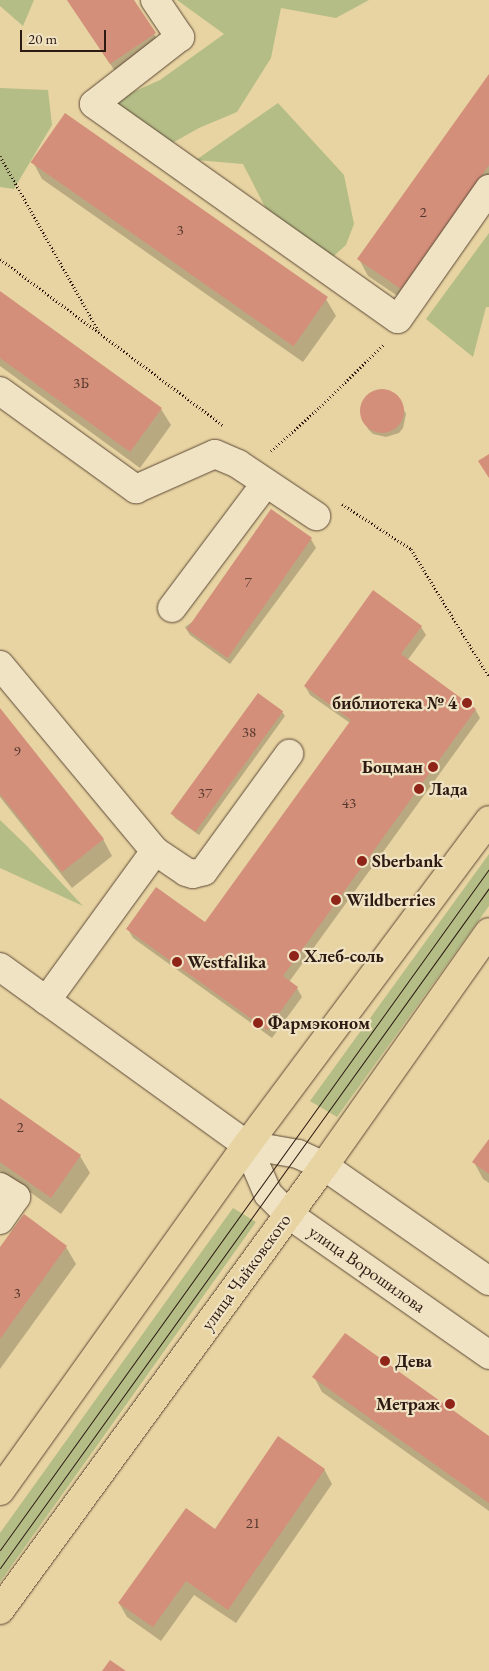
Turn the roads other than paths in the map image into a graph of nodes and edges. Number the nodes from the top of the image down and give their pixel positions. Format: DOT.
graph roads {
  1 [pos="155,0"];
  2 [pos="489,188"];
  3 [pos="0,391"];
  4 [pos="266,483"];
  5 [pos="326,508"];
  6 [pos="172,608"];
  7 [pos="0,665"];
  8 [pos="289,754"];
  9 [pos="489,820"];
  10 [pos="155,851"];
  11 [pos="489,932"];
  12 [pos="0,967"];
  13 [pos="46,1001"];
  14 [pos="247,1145"];
  15 [pos="324,1166"];
  16 [pos="0,1186"];
  17 [pos="288,1214"];
  18 [pos="0,1220"];
  19 [pos="489,1281"];
  20 [pos="489,1355"];
  21 [pos="0,1491"];
  22 [pos="0,1610"];
  1 -- 2 [label="street"];
  3 -- 4 [label="street"];
  4 -- 5 [label="street"];
  4 -- 6 [label="street"];
  7 -- 10 [label="street"];
  8 -- 10 [label="street"];
  9 -- 14 [label="main road"];
  10 -- 13 [label="street"];
  11 -- 15 [label="main road, улица Чайковского"];
  12 -- 13 [label="street"];
  13 -- 14 [label="street"];
  14 -- 15 [label="street"];
  14 -- 17 [label="street, улица Ворошилова"];
  14 -- 21 [label="main road"];
  15 -- 17 [label="main road, улица Чайковского"];
  15 -- 19 [label="street"];
  16 -- 18 [label="street"];
  17 -- 20 [label="street, улица Ворошилова"];
  17 -- 22 [label="main road, улица Чайковского"];
}
